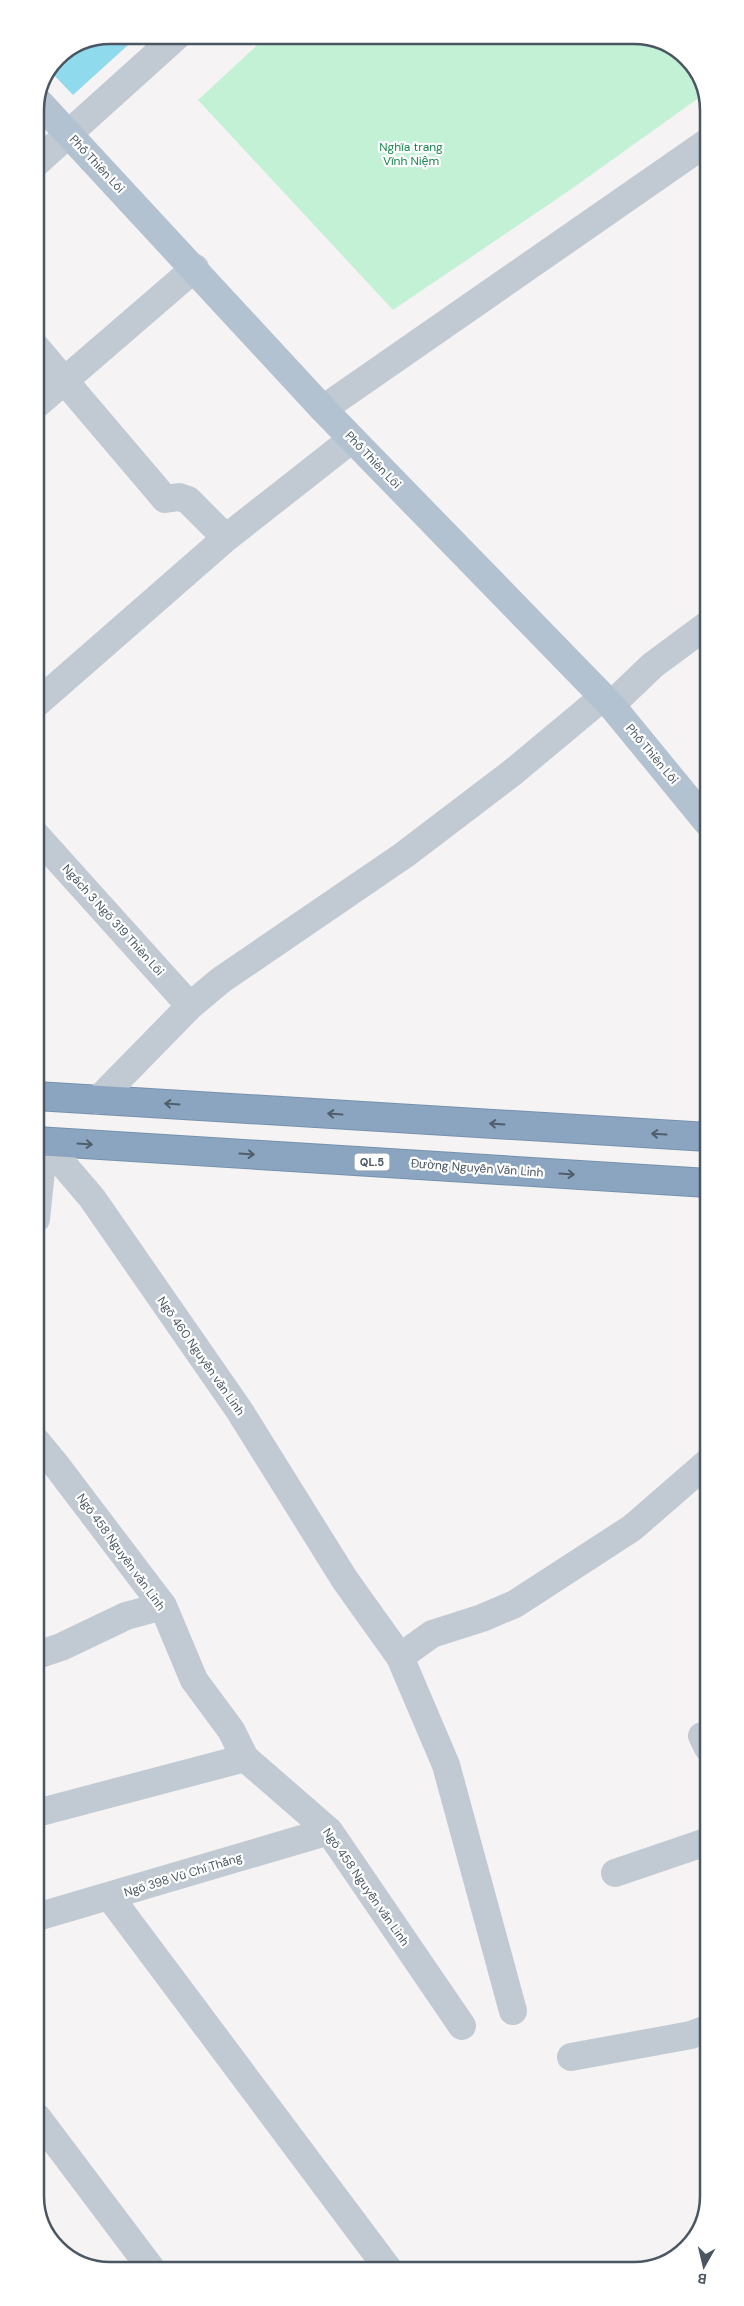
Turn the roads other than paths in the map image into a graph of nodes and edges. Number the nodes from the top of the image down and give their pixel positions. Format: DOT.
graph roads {
  1 [pos="164,44"];
  2 [pos="53,117"];
  3 [pos="44,140"];
  4 [pos="700,148"];
  5 [pos="195,268"];
  6 [pos="44,357"];
  7 [pos="64,380"];
  8 [pos="44,399"];
  9 [pos="323,409"];
  10 [pos="352,439"];
  11 [pos="226,538"];
  12 [pos="700,630"];
  13 [pos="44,697"];
  14 [pos="607,701"];
  15 [pos="700,814"];
  16 [pos="44,843"];
  17 [pos="190,1006"];
  18 [pos="44,1097"];
  19 [pos="98,1100"];
  20 [pos="700,1136"];
  21 [pos="44,1142"];
  22 [pos="44,1146"];
  23 [pos="700,1183"];
  24 [pos="44,1450"];
  25 [pos="700,1469"];
  26 [pos="163,1606"];
  27 [pos="44,1653"];
  28 [pos="400,1657"];
  29 [pos="245,1758"];
  30 [pos="44,1811"];
  31 [pos="329,1831"];
  32 [pos="700,1844"];
  33 [pos="615,1873"];
  34 [pos="110,1897"];
  35 [pos="44,1915"];
  36 [pos="513,2012"];
  37 [pos="462,2026"];
  38 [pos="700,2032"];
  39 [pos="571,2057"];
  40 [pos="44,2126"];
  41 [pos="146,2262"];
  42 [pos="383,2262"];
  1 -- 2 [label="street"];
  2 -- 3 [label="street"];
  2 -- 5 [label="main road, Phố Thiên Lôi"];
  4 -- 9 [label="street"];
  5 -- 7 [label="street"];
  5 -- 9 [label="main road, Phố Thiên Lôi"];
  6 -- 7 [label="street"];
  7 -- 8 [label="street"];
  7 -- 11 [label="street"];
  9 -- 10 [label="main road, Phố Thiên Lôi"];
  10 -- 11 [label="street"];
  10 -- 14 [label="main road, Phố Thiên Lôi"];
  11 -- 13 [label="street"];
  12 -- 14 [label="street"];
  14 -- 15 [label="main road, Phố Thiên Lôi"];
  14 -- 17 [label="street"];
  16 -- 17 [label="street, Ngách 3 Ngõ 319 Thiên Lôi"];
  17 -- 19 [label="street"];
  18 -- 19 [label="highway"];
  20 -- 19 [label="highway, one-way"];
  21 -- 23 [label="highway, Đường Nguyễn Văn Linh / QL.5, one-way"];
  22 -- 28 [label="street, Ngõ 460 Nguyễn văn Linh"];
  24 -- 26 [label="street, Ngõ 458 Nguyễn văn Linh"];
  25 -- 28 [label="street"];
  26 -- 27 [label="street"];
  26 -- 29 [label="street, Ngõ 458 Nguyễn văn Linh"];
  28 -- 36 [label="street, Ngõ 460 Nguyễn văn Linh"];
  29 -- 30 [label="street"];
  29 -- 31 [label="street, Ngõ 458 Nguyễn văn Linh"];
  31 -- 34 [label="street, Ngõ 398 Vũ Chí Thắng"];
  31 -- 37 [label="street, Ngõ 458 Nguyễn văn Linh"];
  32 -- 33 [label="street"];
  34 -- 35 [label="street, Ngõ 398 Vũ Chí Thắng"];
  34 -- 42 [label="street"];
  38 -- 39 [label="street"];
  40 -- 41 [label="street"];
}
